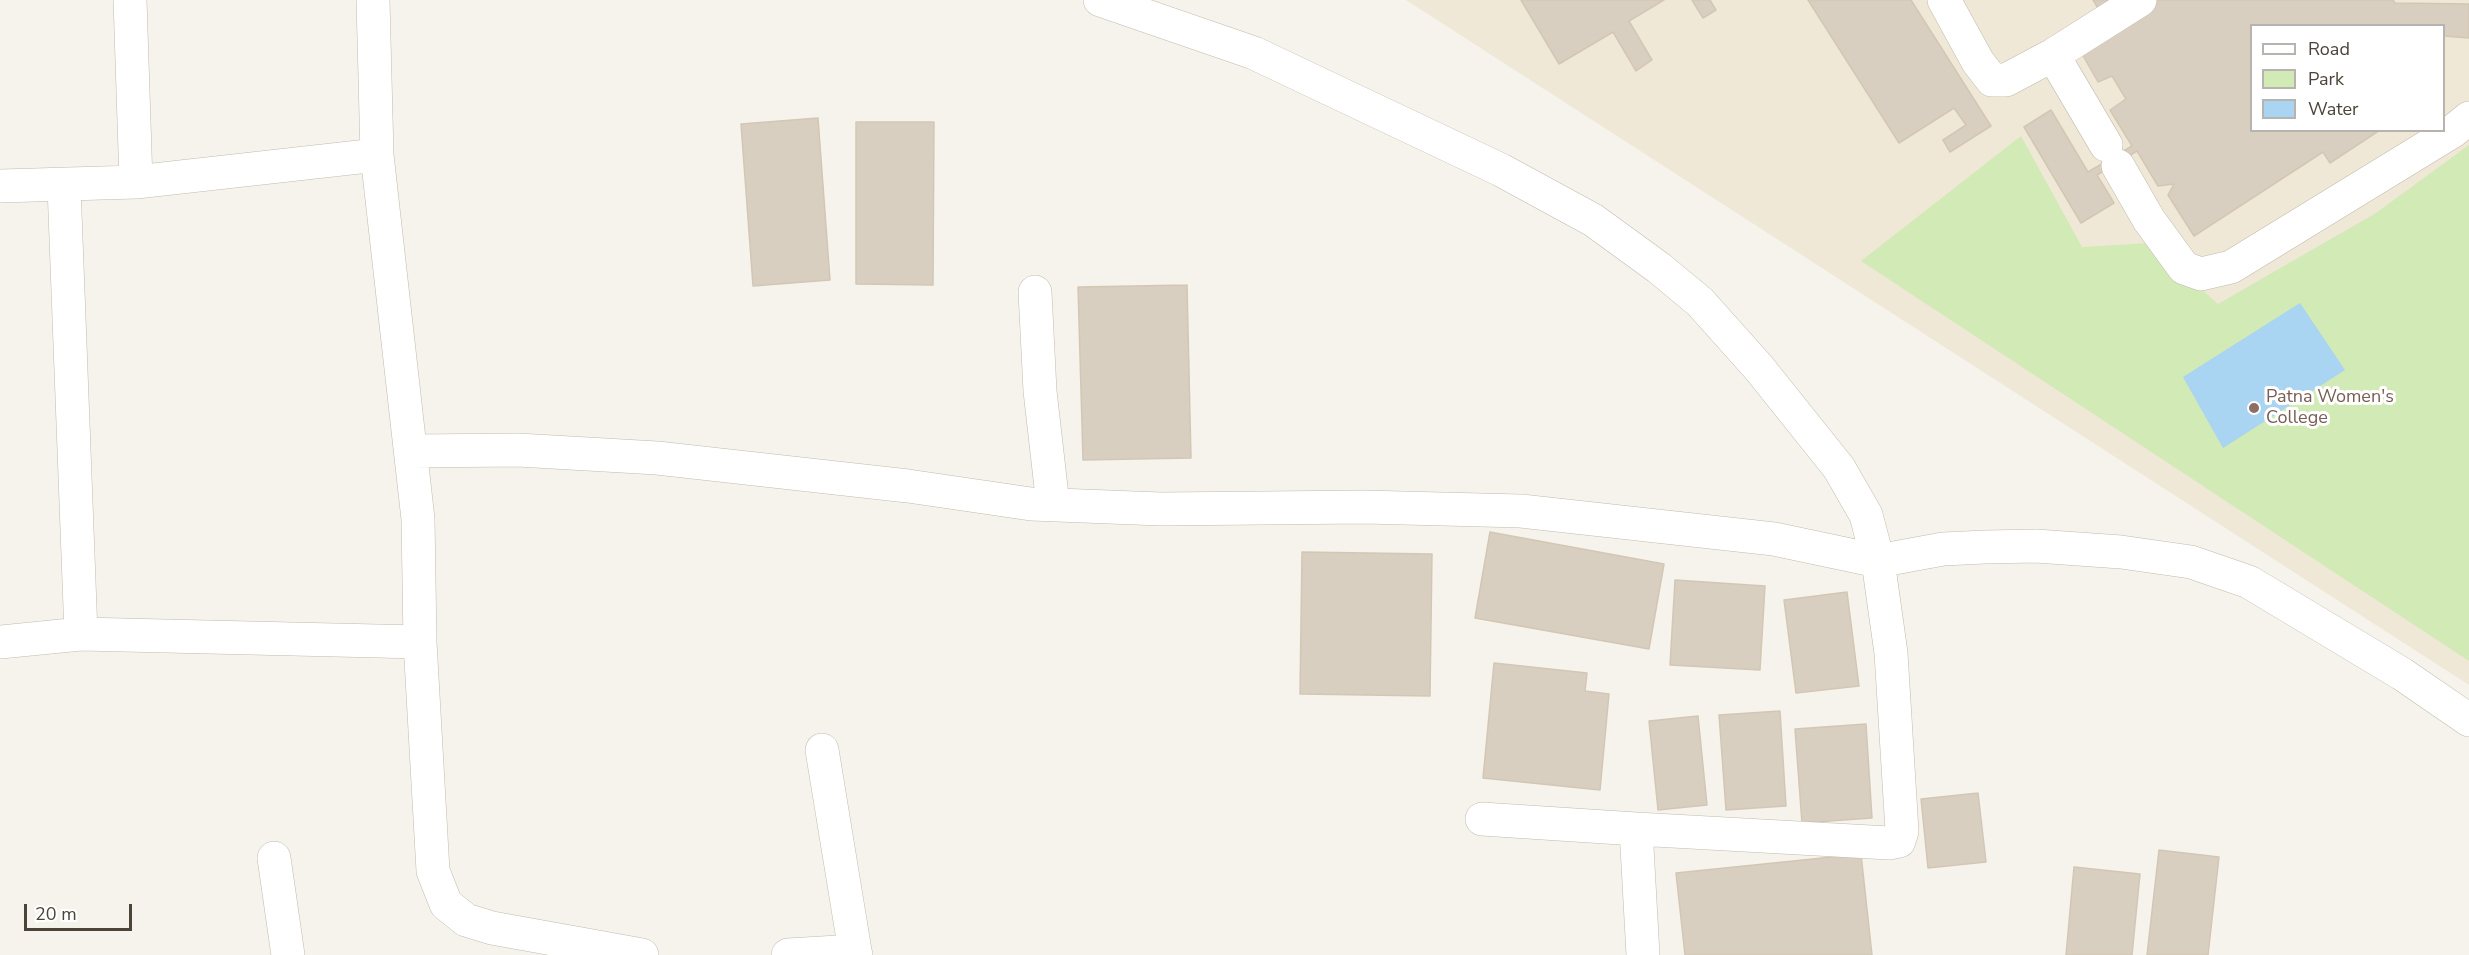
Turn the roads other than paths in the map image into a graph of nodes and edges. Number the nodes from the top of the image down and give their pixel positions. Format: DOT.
graph roads {
  1 [pos="130,0"];
  2 [pos="373,0"];
  3 [pos="1100,0"];
  4 [pos="1944,0"];
  5 [pos="2140,0"];
  6 [pos="2054,55"];
  7 [pos="2469,118"];
  8 [pos="377,155"];
  9 [pos="136,182"];
  10 [pos="0,186"];
  11 [pos="64,186"];
  12 [pos="1035,292"];
  13 [pos="412,451"];
  14 [pos="1053,505"];
  15 [pos="1878,561"];
  16 [pos="81,634"];
  17 [pos="0,642"];
  18 [pos="420,642"];
  19 [pos="2469,720"];
  20 [pos="822,750"];
  21 [pos="1482,819"];
  22 [pos="1636,829"];
  23 [pos="274,858"];
  24 [pos="855,953"];
  25 [pos="288,955"];
  26 [pos="642,955"];
  27 [pos="788,955"];
  28 [pos="1643,955"];
  1 -- 9 [label="street"];
  2 -- 8 [label="street"];
  3 -- 15 [label="street"];
  4 -- 6 [label="street"];
  5 -- 6 [label="street"];
  6 -- 7 [label="street"];
  8 -- 9 [label="street"];
  8 -- 13 [label="street"];
  9 -- 11 [label="street"];
  10 -- 11 [label="street"];
  11 -- 16 [label="street"];
  12 -- 14 [label="street"];
  13 -- 14 [label="street"];
  13 -- 18 [label="street"];
  14 -- 15 [label="street"];
  15 -- 19 [label="street"];
  15 -- 22 [label="street"];
  16 -- 17 [label="street"];
  16 -- 18 [label="street"];
  18 -- 26 [label="street"];
  20 -- 24 [label="street"];
  21 -- 22 [label="street"];
  22 -- 28 [label="street"];
  23 -- 25 [label="street"];
  24 -- 27 [label="street"];
}
